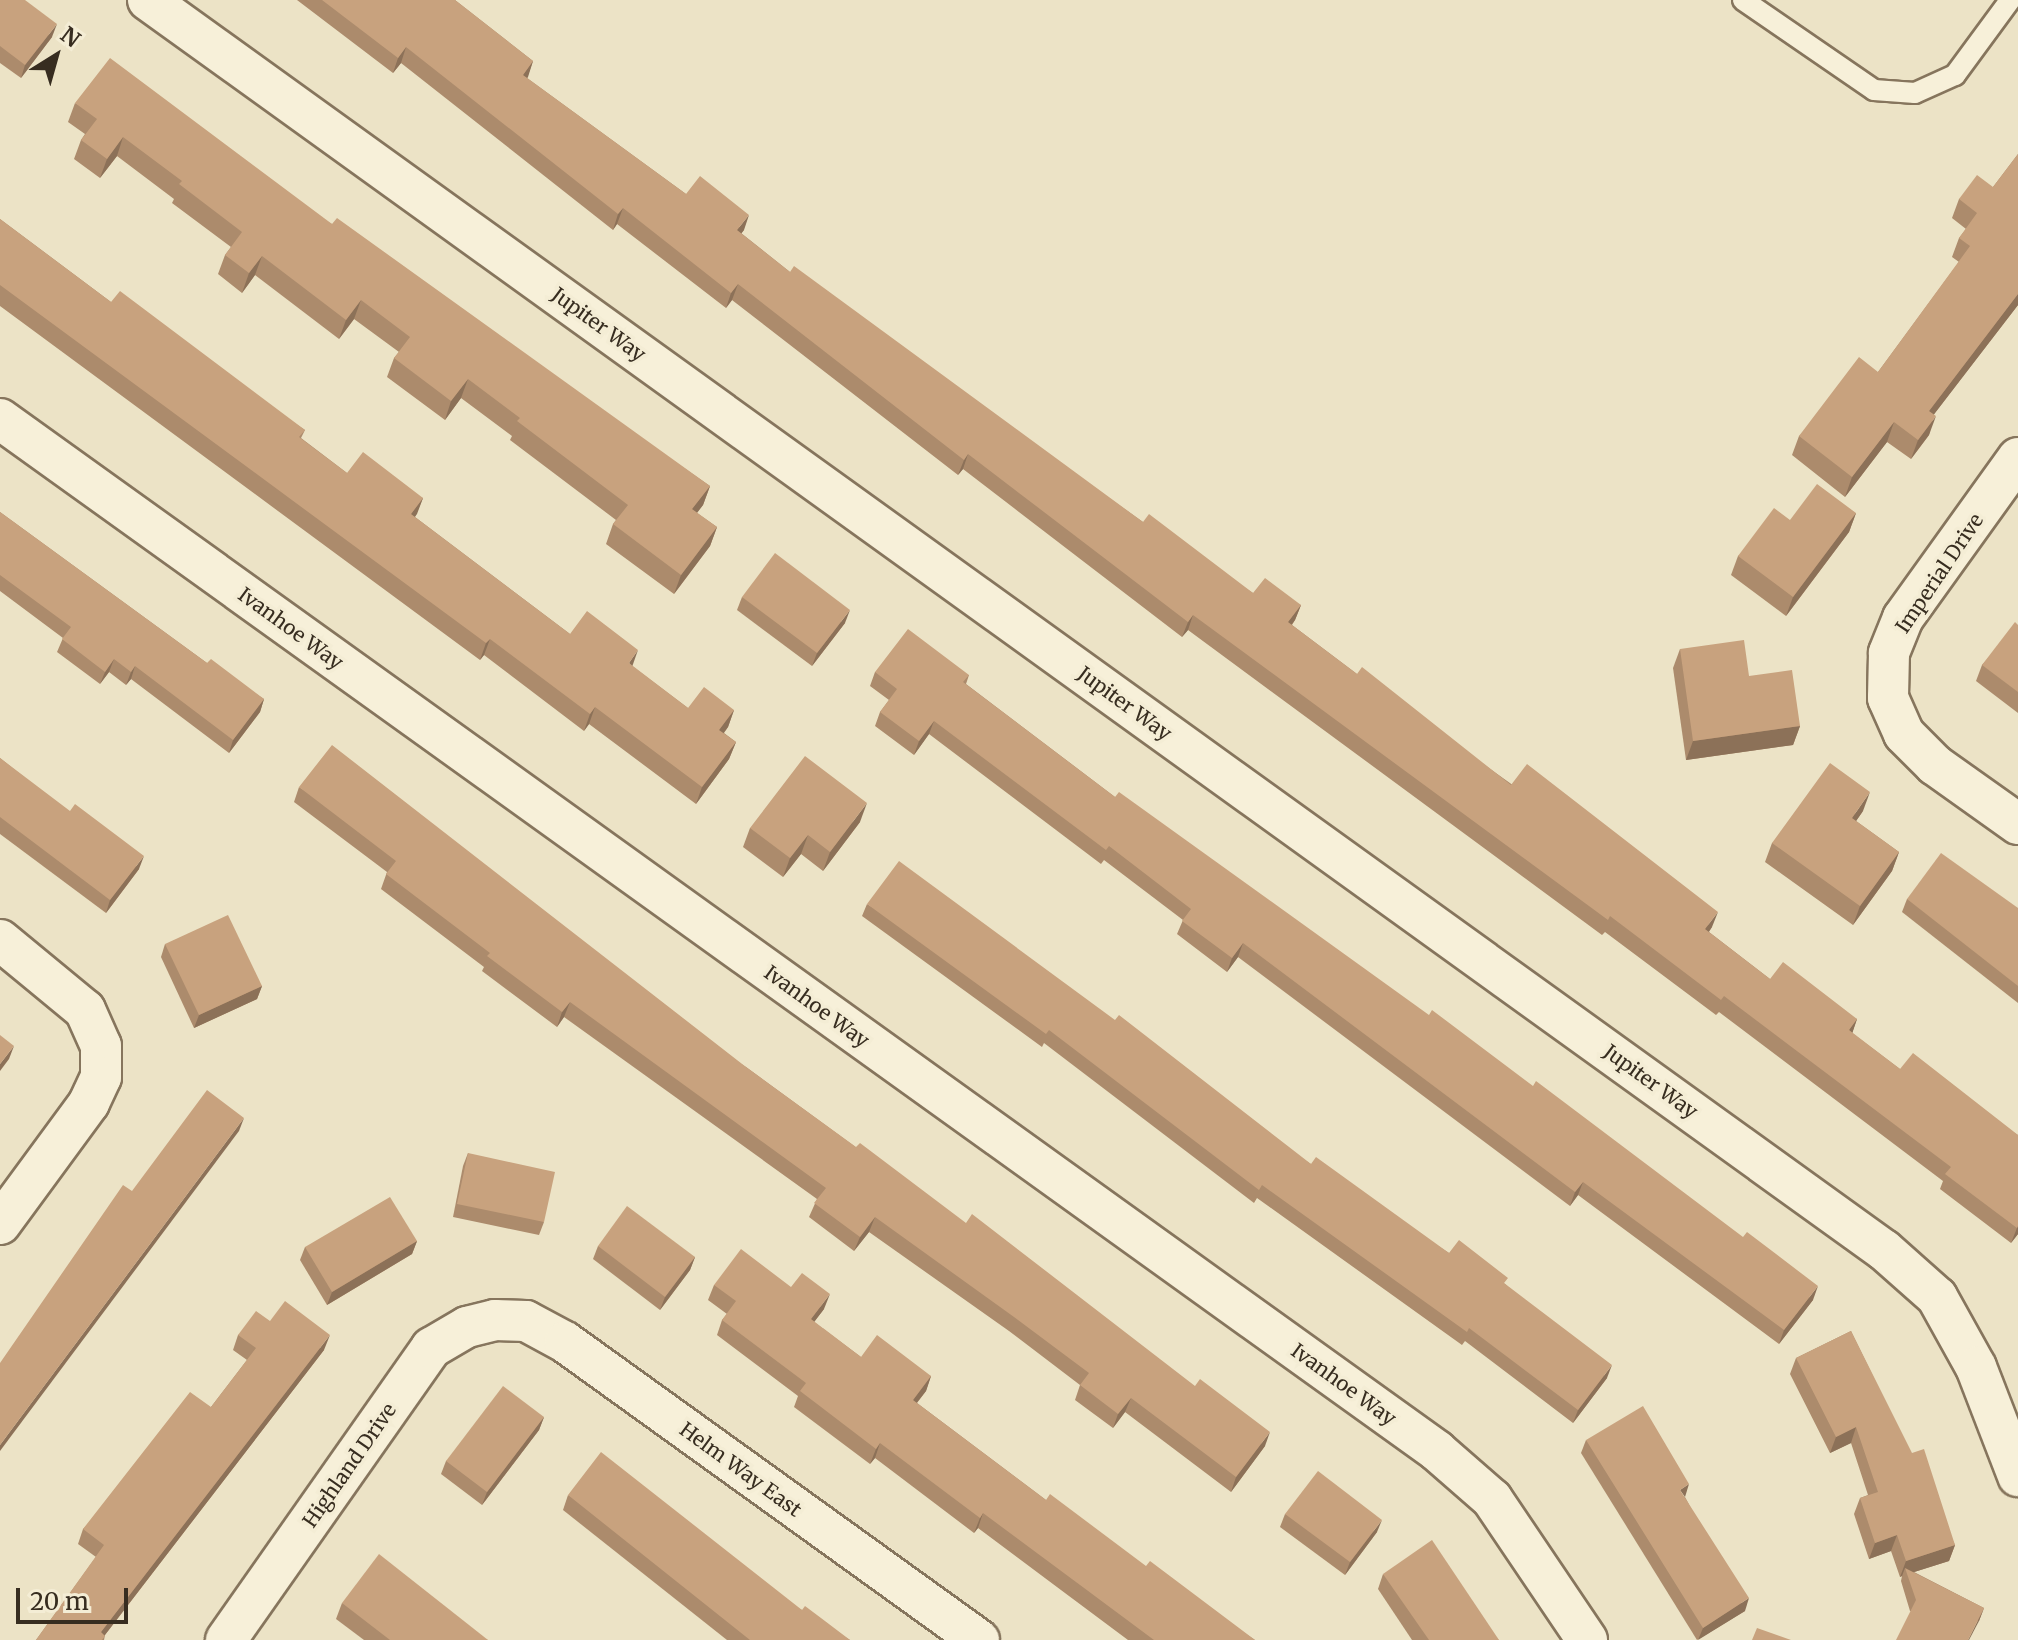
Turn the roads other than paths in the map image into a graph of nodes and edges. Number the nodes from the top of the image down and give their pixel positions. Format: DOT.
graph roads {
  1 [pos="148,0"];
  2 [pos="2010,0"];
  3 [pos="1752,3"];
  4 [pos="0,419"];
  5 [pos="2018,458"];
  6 [pos="2018,824"];
  7 [pos="0,940"];
  8 [pos="0,1224"];
  9 [pos="495,1320"];
  10 [pos="2018,1476"];
  11 [pos="226,1640"];
  12 [pos="979,1640"];
  13 [pos="1587,1640"];
  1 -- 10 [label="street, Jupiter Way"];
  2 -- 3 [label="lane"];
  4 -- 13 [label="street, Ivanhoe Way"];
  5 -- 6 [label="street, Imperial Drive"];
  7 -- 8 [label="street"];
  9 -- 11 [label="street, Highland Drive"];
  9 -- 12 [label="street, Helm Way East"];
}
